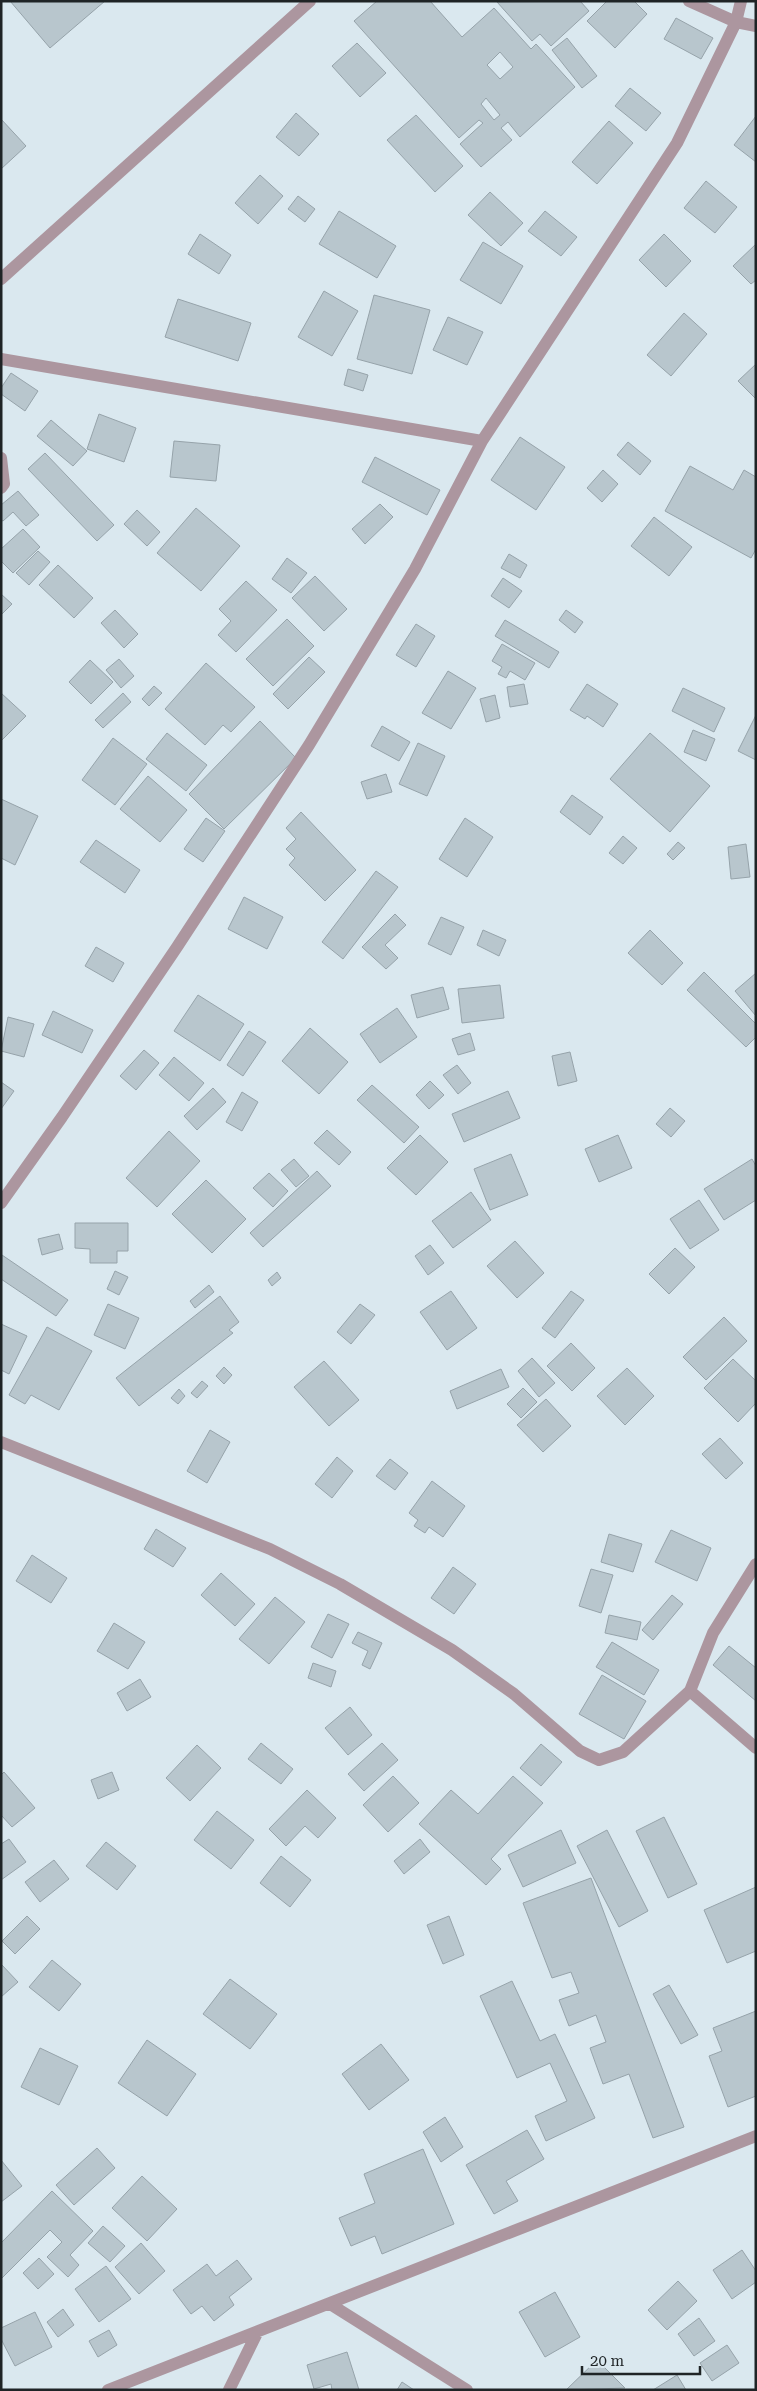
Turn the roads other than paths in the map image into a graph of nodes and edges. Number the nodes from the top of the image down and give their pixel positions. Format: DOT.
graph roads {
  1 [pos="310,1"];
  2 [pos="689,1"];
  3 [pos="741,1"];
  4 [pos="736,22"];
  5 [pos="756,26"];
  6 [pos="1,279"];
  7 [pos="1,359"];
  8 [pos="482,441"];
  9 [pos="1,458"];
  10 [pos="1,488"];
  11 [pos="1,1203"];
  12 [pos="1,1442"];
  13 [pos="756,1564"];
  14 [pos="690,1691"];
  15 [pos="756,1748"];
  16 [pos="756,2136"];
  17 [pos="330,2304"];
  18 [pos="257,2333"];
  19 [pos="108,2390"];
  20 [pos="229,2390"];
  21 [pos="467,2390"];
  1 -- 6 [label="street"];
  2 -- 4 [label="street"];
  3 -- 4 [label="street"];
  4 -- 5 [label="street"];
  4 -- 8 [label="street"];
  7 -- 8 [label="street"];
  8 -- 11 [label="street"];
  9 -- 10 [label="street"];
  12 -- 14 [label="street"];
  13 -- 14 [label="street"];
  14 -- 15 [label="street"];
  16 -- 17 [label="street"];
  17 -- 18 [label="street"];
  17 -- 21 [label="street"];
  18 -- 19 [label="street"];
  18 -- 20 [label="street"];
}
